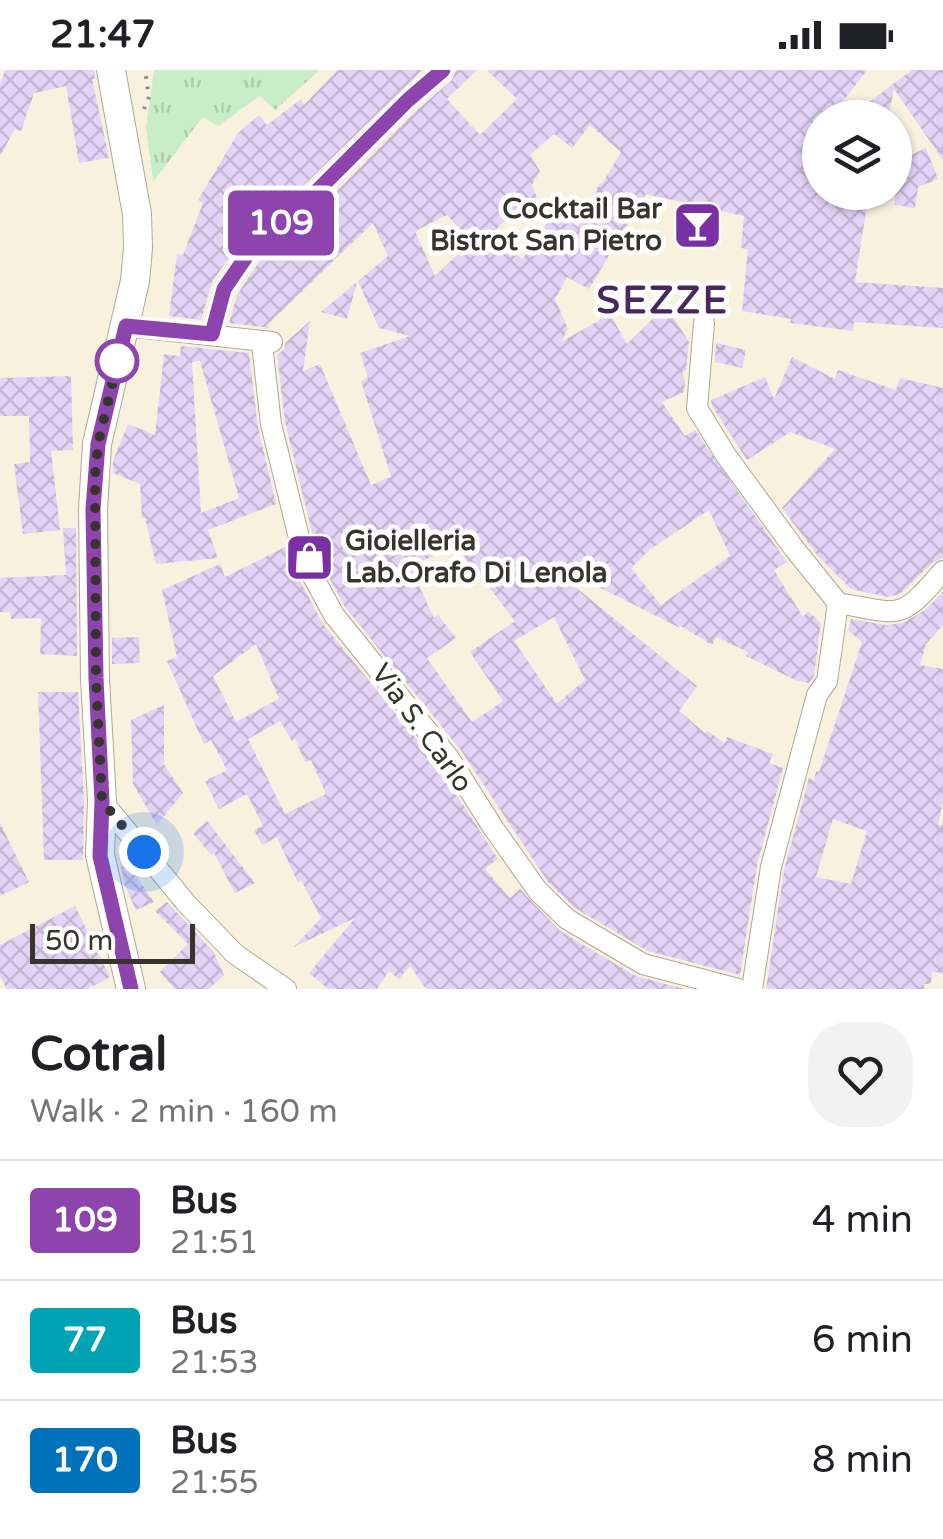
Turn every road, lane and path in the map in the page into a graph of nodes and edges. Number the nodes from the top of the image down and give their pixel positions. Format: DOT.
graph roads {
  1 [pos="111,70"];
  2 [pos="443,70"];
  3 [pos="704,323"];
  4 [pos="126,326"];
  5 [pos="212,334"];
  6 [pos="943,571"];
  7 [pos="838,603"];
  8 [pos="102,801"];
  9 [pos="131,989"];
  10 [pos="286,989"];
  11 [pos="738,989"];
  12 [pos="752,989"];
  1 -- 4 [label="street"];
  2 -- 5 [label="street"];
  3 -- 7 [label="street"];
  4 -- 5 [label="street"];
  4 -- 8 [label="street"];
  5 -- 11 [label="street, Via S. Carlo"];
  6 -- 7 [label="street"];
  7 -- 12 [label="street"];
  8 -- 9 [label="street"];
  8 -- 10 [label="street"];
}
